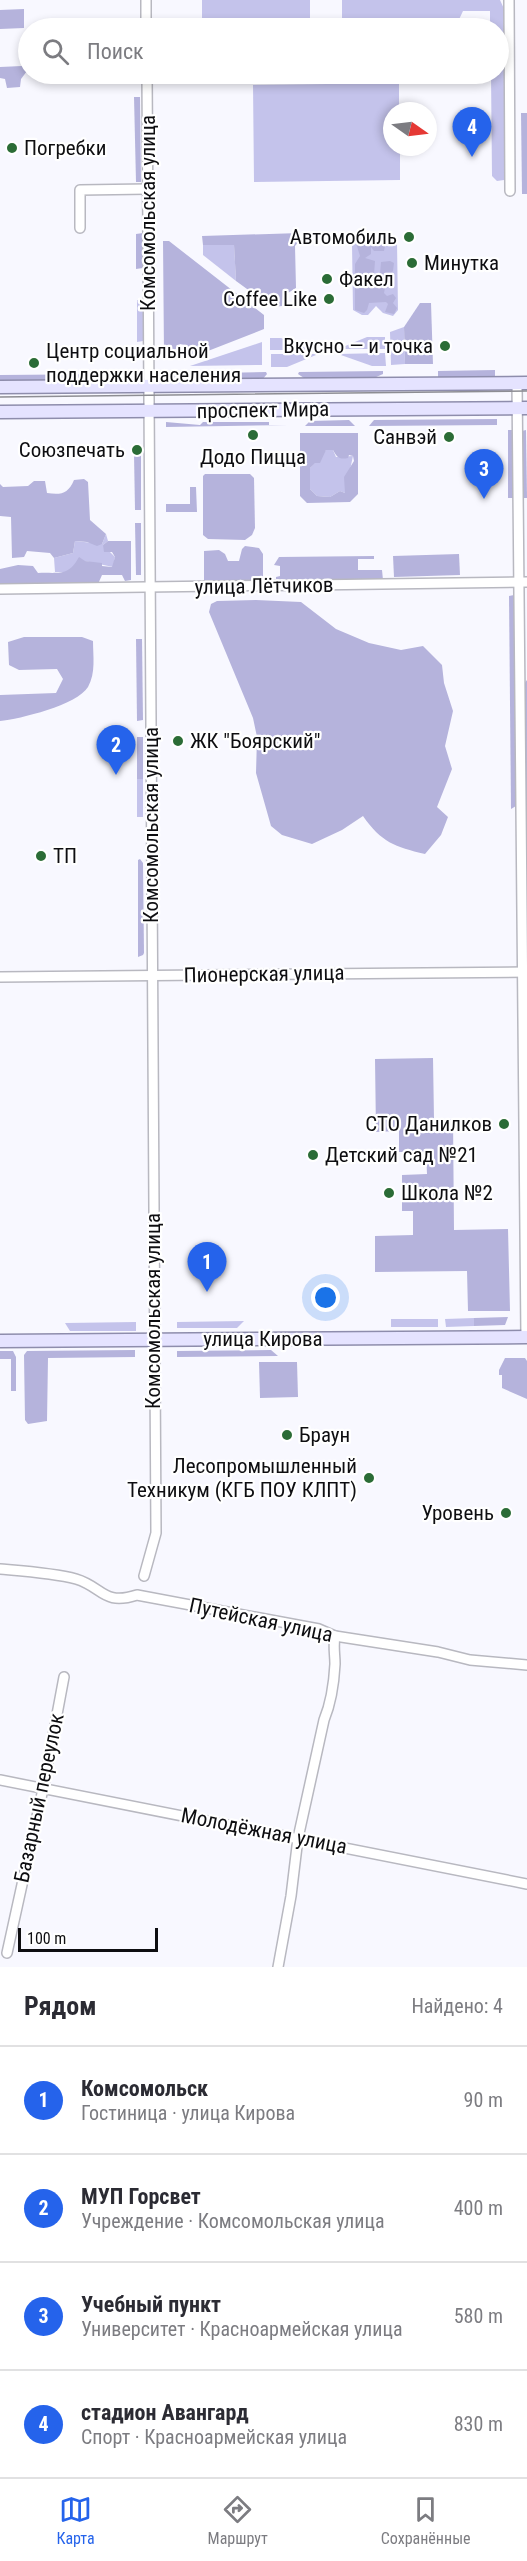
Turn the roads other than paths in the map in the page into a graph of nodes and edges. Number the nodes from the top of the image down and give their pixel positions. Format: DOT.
graph roads {
  1 [pos="146,0"];
  2 [pos="509,0"];
  3 [pos="146,18"];
  4 [pos="147,84"];
  5 [pos="148,189"];
  6 [pos="510,191"];
  7 [pos="80,228"];
  8 [pos="522,383"];
  9 [pos="150,386"];
  10 [pos="0,387"];
  11 [pos="522,408"];
  12 [pos="150,411"];
  13 [pos="0,412"];
  14 [pos="523,582"];
  15 [pos="150,587"];
  16 [pos="0,590"];
  17 [pos="525,972"];
  18 [pos="152,975"];
  19 [pos="0,977"];
  20 [pos="527,1337"];
  21 [pos="153,1340"];
  22 [pos="0,1341"];
  23 [pos="0,1569"];
  24 [pos="144,1576"];
  25 [pos="335,1636"];
  26 [pos="527,1665"];
  27 [pos="64,1677"];
  28 [pos="0,1780"];
  29 [pos="43,1789"];
  30 [pos="298,1838"];
  31 [pos="527,1884"];
  32 [pos="7,1953"];
  33 [pos="278,1967"];
  1 -- 3 [label="street"];
  2 -- 6 [label="street"];
  4 -- 5 [label="street, Комсомольская улица"];
  5 -- 7 [label="street"];
  5 -- 9 [label="street, Комсомольская улица"];
  8 -- 9 [label="main road, проспект Мира"];
  8 -- 11 [label="street"];
  9 -- 10 [label="main road, проспект Мира"];
  9 -- 12 [label="street, Комсомольская улица"];
  11 -- 12 [label="main road, проспект Мира"];
  11 -- 14 [label="street"];
  12 -- 13 [label="main road, проспект Мира"];
  12 -- 15 [label="street, Комсомольская улица"];
  14 -- 15 [label="street, улица Лётчиков"];
  14 -- 17 [label="street"];
  15 -- 16 [label="street, улица Лётчиков"];
  15 -- 18 [label="street, Комсомольская улица"];
  17 -- 18 [label="street, Пионерская улица"];
  17 -- 20 [label="street"];
  18 -- 19 [label="street, Пионерская улица"];
  18 -- 21 [label="street, Комсомольская улица"];
  20 -- 21 [label="main road, улица Кирова"];
  21 -- 22 [label="main road, улица Кирова"];
  21 -- 24 [label="street, Комсомольская улица"];
  23 -- 25 [label="street, Путейская улица"];
  25 -- 26 [label="street, Путейская улица"];
  25 -- 30 [label="street"];
  27 -- 29 [label="street, Базарный переулок"];
  28 -- 29 [label="street, Молодёжная улица"];
  29 -- 30 [label="street, Молодёжная улица"];
  29 -- 32 [label="street, Базарный переулок"];
  30 -- 31 [label="street, Молодёжная улица"];
  30 -- 33 [label="street"];
}
